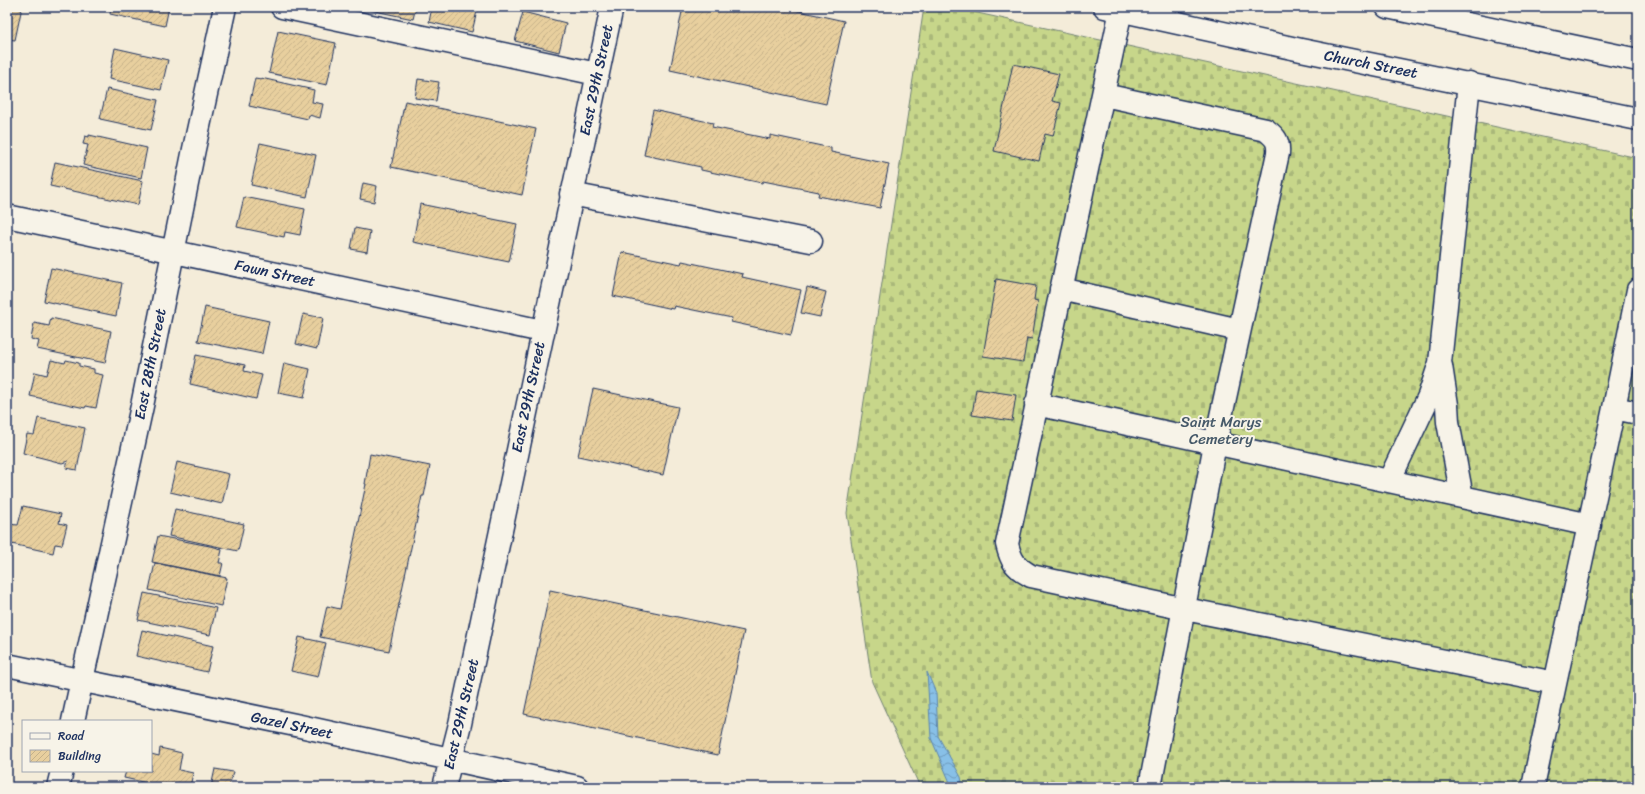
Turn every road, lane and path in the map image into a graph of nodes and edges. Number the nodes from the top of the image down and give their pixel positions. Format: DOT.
graph roads {
  1 [pos="225,7"];
  2 [pos="282,7"];
  3 [pos="612,7"];
  4 [pos="1387,7"];
  5 [pos="1116,8"];
  6 [pos="1638,60"];
  7 [pos="597,74"];
  8 [pos="1469,83"];
  9 [pos="1104,95"];
  10 [pos="1638,119"];
  11 [pos="571,194"];
  12 [pos="7,216"];
  13 [pos="811,241"];
  14 [pos="173,251"];
  15 [pos="1061,289"];
  16 [pos="1638,290"];
  17 [pos="1239,330"];
  18 [pos="542,331"];
  19 [pos="1440,363"];
  20 [pos="1036,404"];
  21 [pos="1614,408"];
  22 [pos="1638,413"];
  23 [pos="1215,444"];
  24 [pos="1389,481"];
  25 [pos="1462,496"];
  26 [pos="1590,525"];
  27 [pos="1185,609"];
  28 [pos="7,665"];
  29 [pos="82,681"];
  30 [pos="1556,683"];
  31 [pos="73,720"];
  32 [pos="451,760"];
  33 [pos="62,772"];
  34 [pos="58,787"];
  35 [pos="444,787"];
  36 [pos="577,787"];
  37 [pos="1150,787"];
  38 [pos="1533,787"];
  1 -- 14 [label="street, East 28th Street"];
  2 -- 7 [label="street"];
  3 -- 7 [label="street, East 29th Street"];
  4 -- 6 [label="street"];
  5 -- 8 [label="street, Church Street"];
  5 -- 9 [label="street"];
  7 -- 11 [label="street, East 29th Street"];
  8 -- 10 [label="street, Church Street"];
  8 -- 19 [label="street"];
  9 -- 15 [label="street"];
  9 -- 17 [label="street"];
  11 -- 13 [label="street"];
  11 -- 18 [label="street, East 29th Street"];
  12 -- 14 [label="street, Fawn Street"];
  14 -- 18 [label="street, Fawn Street"];
  14 -- 29 [label="street, East 28th Street"];
  15 -- 17 [label="street"];
  15 -- 20 [label="street"];
  16 -- 21 [label="street"];
  17 -- 23 [label="street"];
  18 -- 32 [label="street, East 29th Street"];
  19 -- 24 [label="street"];
  19 -- 25 [label="street"];
  20 -- 23 [label="street"];
  20 -- 27 [label="street"];
  21 -- 22 [label="street"];
  21 -- 26 [label="street"];
  23 -- 24 [label="street"];
  23 -- 27 [label="street"];
  24 -- 25 [label="street"];
  25 -- 26 [label="street"];
  26 -- 30 [label="street"];
  27 -- 30 [label="street"];
  27 -- 37 [label="street"];
  28 -- 29 [label="street, Gazel Street"];
  29 -- 31 [label="street, East 28th Street"];
  29 -- 32 [label="street, Gazel Street"];
  30 -- 38 [label="street"];
  32 -- 35 [label="street, East 29th Street"];
  32 -- 36 [label="street, Gazel Street"];
  33 -- 34 [label="street"];
}
